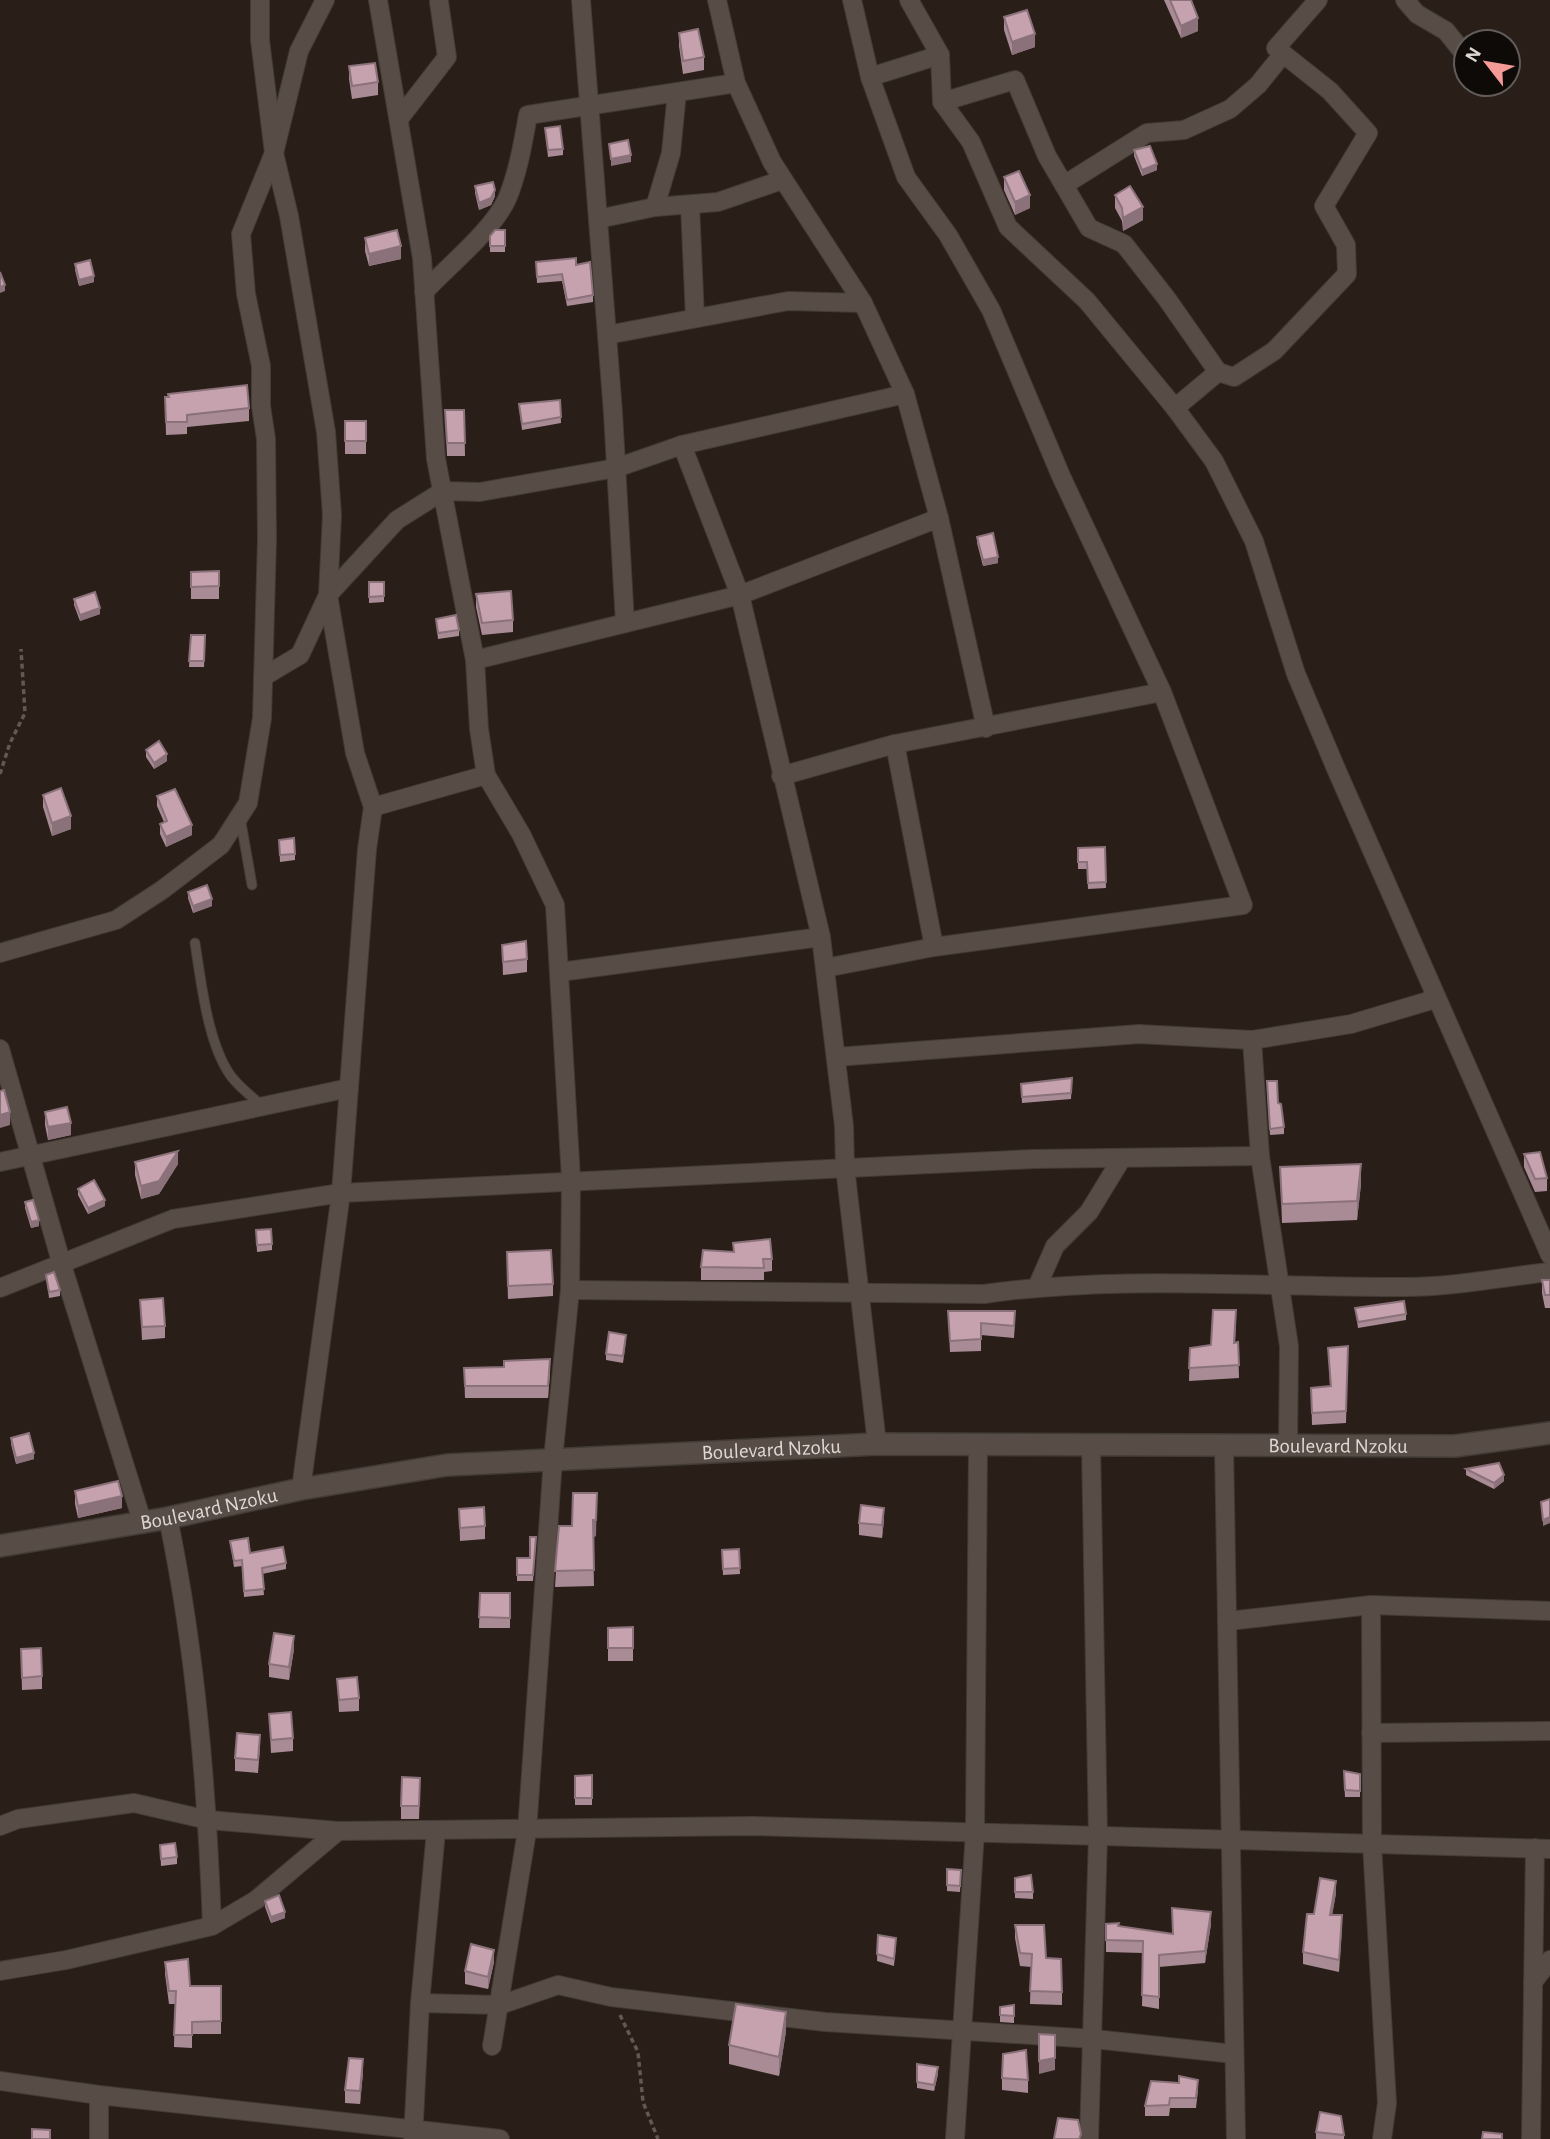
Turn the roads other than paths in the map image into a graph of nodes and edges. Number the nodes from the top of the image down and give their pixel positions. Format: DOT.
graph roads {
  1 [pos="260,0"];
  2 [pos="326,0"];
  3 [pos="378,0"];
  4 [pos="581,0"];
  5 [pos="717,0"];
  6 [pos="852,0"];
  7 [pos="909,0"];
  8 [pos="1318,0"];
  9 [pos="1405,0"];
  10 [pos="439,2"];
  11 [pos="1452,38"];
  12 [pos="1283,54"];
  13 [pos="940,55"];
  14 [pos="870,77"];
  15 [pos="736,83"];
  16 [pos="677,92"];
  17 [pos="942,102"];
  18 [pos="590,107"];
  19 [pos="399,118"];
  20 [pos="274,153"];
  21 [pos="782,180"];
  22 [pos="1064,185"];
  23 [pos="690,205"];
  24 [pos="655,207"];
  25 [pos="598,219"];
  26 [pos="424,292"];
  27 [pos="863,303"];
  28 [pos="695,318"];
  29 [pos="607,335"];
  30 [pos="1218,372"];
  31 [pos="905,394"];
  32 [pos="1175,408"];
  33 [pos="682,445"];
  34 [pos="616,468"];
  35 [pos="443,491"];
  36 [pos="939,518"];
  37 [pos="328,594"];
  38 [pos="740,595"];
  39 [pos="625,623"];
  40 [pos="475,660"];
  41 [pos="263,677"];
  42 [pos="1162,692"];
  43 [pos="986,728"];
  44 [pos="895,744"];
  45 [pos="486,775"];
  46 [pos="782,776"];
  47 [pos="373,807"];
  48 [pos="240,815"];
  49 [pos="252,885"];
  50 [pos="821,937"];
  51 [pos="195,943"];
  52 [pos="934,947"];
  53 [pos="0,953"];
  54 [pos="825,968"];
  55 [pos="560,972"];
  56 [pos="1435,999"];
  57 [pos="1252,1040"];
  58 [pos="0,1049"];
  59 [pos="836,1057"];
  60 [pos="349,1088"];
  61 [pos="262,1106"];
  62 [pos="31,1156"];
  63 [pos="1260,1156"];
  64 [pos="1122,1158"];
  65 [pos="0,1163"];
  66 [pos="845,1167"];
  67 [pos="572,1179"];
  68 [pos="341,1193"];
  69 [pos="1550,1255"];
  70 [pos="62,1265"];
  71 [pos="1550,1272"];
  72 [pos="1279,1286"];
  73 [pos="1037,1287"];
  74 [pos="0,1288"];
  75 [pos="569,1290"];
  76 [pos="859,1293"];
  77 [pos="1550,1433"];
  78 [pos="877,1444"];
  79 [pos="978,1445"];
  80 [pos="1091,1445"];
  81 [pos="1224,1446"];
  82 [pos="1288,1446"];
  83 [pos="553,1459"];
  84 [pos="301,1489"];
  85 [pos="168,1518"];
  86 [pos="142,1521"];
  87 [pos="0,1546"];
  88 [pos="1371,1605"];
  89 [pos="1550,1611"];
  90 [pos="1228,1621"];
  91 [pos="1550,1731"];
  92 [pos="1371,1734"];
  93 [pos="208,1820"];
  94 [pos="0,1826"];
  95 [pos="338,1831"];
  96 [pos="436,1831"];
  97 [pos="527,1831"];
  98 [pos="975,1832"];
  99 [pos="1098,1836"];
  100 [pos="1232,1840"];
  101 [pos="1372,1844"];
  102 [pos="1543,1849"];
  103 [pos="212,1926"];
  104 [pos="1550,1960"];
  105 [pos="0,1971"];
  106 [pos="1533,1982"];
  107 [pos="420,2003"];
  108 [pos="500,2005"];
  109 [pos="963,2031"];
  110 [pos="1094,2039"];
  111 [pos="492,2046"];
  112 [pos="1234,2054"];
  113 [pos="0,2081"];
  114 [pos="99,2095"];
  115 [pos="413,2135"];
  116 [pos="99,2139"];
  117 [pos="500,2139"];
  118 [pos="955,2139"];
  119 [pos="1089,2139"];
  120 [pos="1236,2139"];
  121 [pos="1382,2139"];
  122 [pos="1531,2139"];
  1 -- 20 [label="street"];
  2 -- 20 [label="street"];
  3 -- 19 [label="street"];
  4 -- 18 [label="street"];
  5 -- 15 [label="street"];
  6 -- 14 [label="street"];
  7 -- 13 [label="street"];
  8 -- 12 [label="street"];
  9 -- 11 [label="street"];
  10 -- 19 [label="street"];
  12 -- 22 [label="street"];
  12 -- 30 [label="street"];
  13 -- 14 [label="street"];
  13 -- 17 [label="street"];
  14 -- 42 [label="street"];
  15 -- 16 [label="street"];
  15 -- 21 [label="street"];
  16 -- 18 [label="street"];
  16 -- 24 [label="street"];
  17 -- 22 [label="street"];
  17 -- 32 [label="street"];
  18 -- 25 [label="street"];
  18 -- 26 [label="street"];
  19 -- 26 [label="street"];
  20 -- 37 [label="street"];
  20 -- 41 [label="street"];
  21 -- 23 [label="street"];
  21 -- 27 [label="street"];
  22 -- 30 [label="street"];
  23 -- 24 [label="street"];
  23 -- 28 [label="street"];
  24 -- 25 [label="street"];
  25 -- 29 [label="street"];
  26 -- 35 [label="street"];
  27 -- 28 [label="street"];
  27 -- 31 [label="street"];
  28 -- 29 [label="street"];
  29 -- 34 [label="street"];
  30 -- 32 [label="street"];
  31 -- 33 [label="street"];
  31 -- 36 [label="street"];
  32 -- 56 [label="street"];
  33 -- 34 [label="street"];
  33 -- 38 [label="street"];
  34 -- 35 [label="street"];
  34 -- 39 [label="street"];
  35 -- 37 [label="street"];
  35 -- 40 [label="street"];
  36 -- 38 [label="street"];
  36 -- 43 [label="street"];
  37 -- 41 [label="street"];
  37 -- 47 [label="street"];
  38 -- 39 [label="street"];
  38 -- 46 [label="street"];
  39 -- 40 [label="street"];
  40 -- 45 [label="street"];
  41 -- 48 [label="street"];
  42 -- 43 [label="street"];
  42 -- 52 [label="street"];
  43 -- 44 [label="street"];
  44 -- 46 [label="street"];
  44 -- 52 [label="street"];
  45 -- 47 [label="street"];
  45 -- 55 [label="street"];
  46 -- 50 [label="street"];
  47 -- 60 [label="street"];
  48 -- 49 [label="lane"];
  48 -- 53 [label="street"];
  50 -- 54 [label="street"];
  50 -- 55 [label="street"];
  51 -- 61 [label="lane"];
  52 -- 54 [label="street"];
  54 -- 59 [label="street"];
  55 -- 67 [label="street"];
  56 -- 57 [label="street"];
  56 -- 69 [label="street"];
  57 -- 59 [label="street"];
  57 -- 63 [label="street"];
  58 -- 62 [label="street"];
  59 -- 66 [label="street"];
  60 -- 61 [label="street"];
  60 -- 68 [label="street"];
  61 -- 62 [label="street"];
  62 -- 65 [label="street"];
  62 -- 70 [label="street"];
  63 -- 64 [label="street"];
  63 -- 72 [label="street"];
  64 -- 66 [label="street"];
  64 -- 73 [label="street"];
  66 -- 67 [label="street"];
  66 -- 76 [label="street"];
  67 -- 68 [label="street"];
  67 -- 75 [label="street"];
  68 -- 70 [label="street"];
  68 -- 84 [label="street"];
  70 -- 74 [label="street"];
  70 -- 86 [label="street"];
  71 -- 72 [label="street"];
  72 -- 73 [label="street"];
  72 -- 82 [label="street"];
  73 -- 76 [label="street"];
  75 -- 76 [label="street"];
  75 -- 83 [label="street"];
  76 -- 78 [label="street"];
  77 -- 82 [label="street, Boulevard Nzoku"];
  78 -- 79 [label="street, Boulevard Nzoku"];
  78 -- 83 [label="street, Boulevard Nzoku"];
  79 -- 80 [label="street, Boulevard Nzoku"];
  79 -- 98 [label="street"];
  80 -- 81 [label="street, Boulevard Nzoku"];
  80 -- 99 [label="street"];
  81 -- 82 [label="street, Boulevard Nzoku"];
  81 -- 90 [label="street"];
  83 -- 84 [label="street, Boulevard Nzoku"];
  83 -- 97 [label="street"];
  84 -- 85 [label="street, Boulevard Nzoku"];
  85 -- 86 [label="street, Boulevard Nzoku"];
  85 -- 93 [label="street"];
  86 -- 87 [label="street, Boulevard Nzoku"];
  88 -- 89 [label="street"];
  88 -- 90 [label="street"];
  88 -- 92 [label="street"];
  90 -- 100 [label="street"];
  91 -- 92 [label="street"];
  92 -- 101 [label="street"];
  93 -- 94 [label="street"];
  93 -- 95 [label="street"];
  93 -- 103 [label="street"];
  95 -- 96 [label="street"];
  95 -- 103 [label="street"];
  96 -- 97 [label="street"];
  96 -- 107 [label="street"];
  97 -- 98 [label="street"];
  97 -- 108 [label="street"];
  98 -- 99 [label="street"];
  98 -- 109 [label="street"];
  99 -- 100 [label="street"];
  99 -- 110 [label="street"];
  100 -- 101 [label="street"];
  100 -- 112 [label="street"];
  101 -- 102 [label="street"];
  101 -- 121 [label="street"];
  102 -- 106 [label="street"];
  103 -- 105 [label="street"];
  104 -- 106 [label="street"];
  106 -- 122 [label="street"];
  107 -- 108 [label="street"];
  107 -- 115 [label="street"];
  108 -- 109 [label="street"];
  108 -- 111 [label="street"];
  109 -- 110 [label="street"];
  109 -- 118 [label="street"];
  110 -- 112 [label="street"];
  110 -- 119 [label="street"];
  112 -- 120 [label="street"];
  113 -- 114 [label="street"];
  114 -- 115 [label="street"];
  114 -- 116 [label="street"];
  115 -- 117 [label="street"];
}
